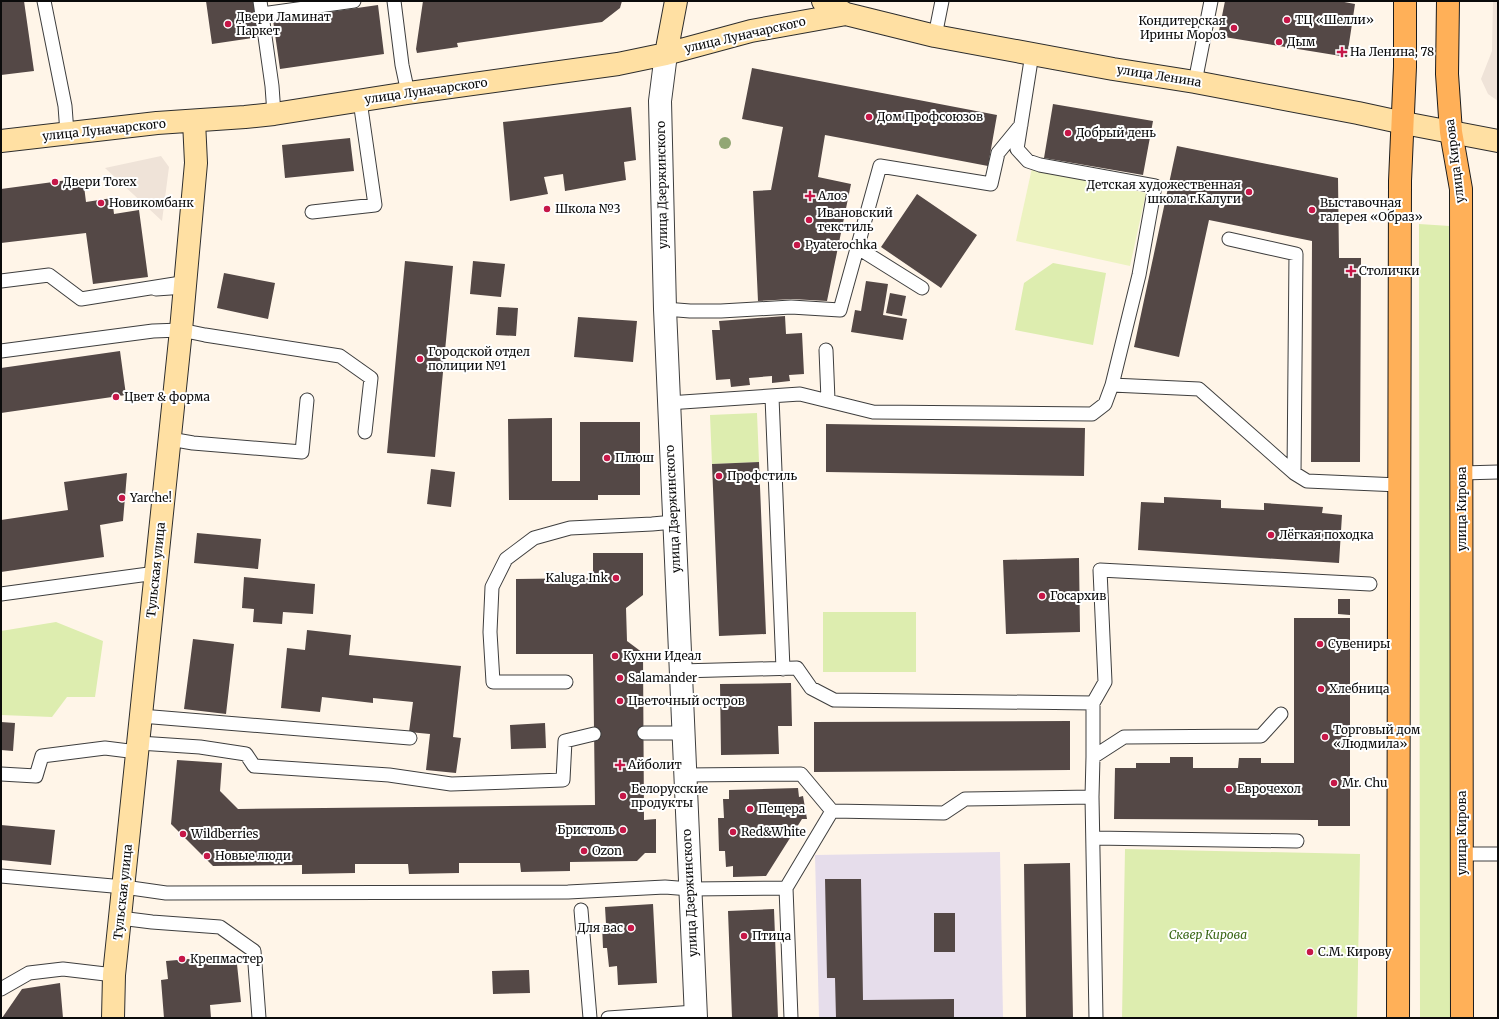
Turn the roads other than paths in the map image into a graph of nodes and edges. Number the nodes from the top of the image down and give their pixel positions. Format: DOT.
graph roads {
  1 [pos="44,1"];
  2 [pos="354,1"];
  3 [pos="394,1"];
  4 [pos="676,1"];
  5 [pos="823,1"];
  6 [pos="942,1"];
  7 [pos="1211,1"];
  8 [pos="1405,1"];
  9 [pos="1448,1"];
  10 [pos="261,7"];
  11 [pos="846,14"];
  12 [pos="935,36"];
  13 [pos="666,54"];
  14 [pos="1032,54"];
  15 [pos="1195,82"];
  16 [pos="408,93"];
  17 [pos="360,101"];
  18 [pos="274,114"];
  19 [pos="194,122"];
  20 [pos="1404,123"];
  21 [pos="1021,125"];
  22 [pos="1451,132"];
  23 [pos="67,133"];
  24 [pos="1498,141"];
  25 [pos="1,142"];
  26 [pos="312,212"];
  27 [pos="1229,239"];
  28 [pos="858,248"];
  29 [pos="1,281"];
  30 [pos="185,287"];
  31 [pos="922,288"];
  32 [pos="665,309"];
  33 [pos="181,330"];
  34 [pos="826,350"];
  35 [pos="1,351"];
  36 [pos="1112,385"];
  37 [pos="772,397"];
  38 [pos="307,400"];
  39 [pos="828,400"];
  40 [pos="668,403"];
  41 [pos="365,432"];
  42 [pos="170,439"];
  43 [pos="1498,472"];
  44 [pos="1294,473"];
  45 [pos="1462,473"];
  46 [pos="1399,485"];
  47 [pos="674,522"];
  48 [pos="156,573"];
  49 [pos="1370,584"];
  50 [pos="1,594"];
  51 [pos="783,669"];
  52 [pos="680,671"];
  53 [pos="566,682"];
  54 [pos="1093,703"];
  55 [pos="1280,714"];
  56 [pos="141,716"];
  57 [pos="644,733"];
  58 [pos="683,733"];
  59 [pos="594,734"];
  60 [pos="410,738"];
  61 [pos="138,748"];
  62 [pos="1093,758"];
  63 [pos="1,774"];
  64 [pos="685,775"];
  65 [pos="1092,797"];
  66 [pos="832,811"];
  67 [pos="1093,838"];
  68 [pos="1297,840"];
  69 [pos="1462,854"];
  70 [pos="1498,854"];
  71 [pos="1,876"];
  72 [pos="124,887"];
  73 [pos="786,888"];
  74 [pos="690,889"];
  75 [pos="581,910"];
  76 [pos="120,918"];
  77 [pos="114,975"];
  78 [pos="1,989"];
  79 [pos="695,1015"];
  80 [pos="113,1018"];
  81 [pos="259,1018"];
  82 [pos="590,1018"];
  83 [pos="608,1018"];
  84 [pos="791,1018"];
  85 [pos="1096,1018"];
  86 [pos="1398,1018"];
  87 [pos="1462,1018"];
  1 -- 23 [label="lane"];
  2 -- 10 [label="lane"];
  3 -- 16 [label="lane"];
  4 -- 13 [label="main road, улица Дзержинского"];
  5 -- 11 [label="main road, улица Ленина"];
  6 -- 12 [label="lane"];
  7 -- 15 [label="lane"];
  8 -- 20 [label="main road"];
  9 -- 22 [label="main road, улица Кирова"];
  10 -- 18 [label="lane"];
  11 -- 12 [label="main road, улица Ленина"];
  11 -- 13 [label="main road, улица Луначарского"];
  12 -- 14 [label="main road, улица Ленина"];
  13 -- 16 [label="main road, улица Луначарского"];
  13 -- 32 [label="street, улица Дзержинского"];
  14 -- 15 [label="main road, улица Ленина"];
  14 -- 21 [label="lane"];
  15 -- 20 [label="main road, улица Ленина"];
  16 -- 17 [label="main road, улица Луначарского"];
  17 -- 18 [label="main road, улица Луначарского"];
  17 -- 26 [label="lane"];
  18 -- 19 [label="main road, улица Луначарского"];
  19 -- 23 [label="main road, улица Луначарского"];
  19 -- 30 [label="main road, Тульская улица"];
  20 -- 22 [label="main road, улица Ленина"];
  20 -- 46 [label="main road"];
  21 -- 28 [label="lane"];
  21 -- 36 [label="lane"];
  22 -- 24 [label="main road, улица Ленина"];
  22 -- 45 [label="main road, улица Кирова"];
  23 -- 25 [label="main road, улица Луначарского"];
  27 -- 44 [label="lane"];
  28 -- 31 [label="lane"];
  28 -- 32 [label="lane"];
  29 -- 30 [label="lane"];
  30 -- 33 [label="main road, Тульская улица"];
  32 -- 40 [label="street, улица Дзержинского"];
  33 -- 35 [label="lane"];
  33 -- 41 [label="lane"];
  33 -- 42 [label="main road, Тульская улица"];
  34 -- 39 [label="lane"];
  36 -- 39 [label="lane"];
  36 -- 44 [label="lane"];
  37 -- 39 [label="lane"];
  37 -- 40 [label="lane"];
  37 -- 51 [label="lane"];
  38 -- 42 [label="lane"];
  40 -- 47 [label="street, улица Дзержинского"];
  42 -- 48 [label="main road, Тульская улица"];
  43 -- 45 [label="lane"];
  44 -- 46 [label="lane"];
  45 -- 69 [label="main road, улица Кирова"];
  46 -- 86 [label="main road"];
  47 -- 52 [label="street, улица Дзержинского"];
  47 -- 53 [label="lane"];
  48 -- 50 [label="lane"];
  48 -- 56 [label="main road, Тульская улица"];
  49 -- 54 [label="lane"];
  51 -- 52 [label="lane"];
  51 -- 54 [label="lane"];
  52 -- 58 [label="street, улица Дзержинского"];
  54 -- 62 [label="lane"];
  55 -- 62 [label="lane"];
  56 -- 60 [label="lane"];
  56 -- 61 [label="main road, Тульская улица"];
  57 -- 58 [label="lane"];
  58 -- 64 [label="street, улица Дзержинского"];
  59 -- 61 [label="lane"];
  61 -- 63 [label="lane"];
  61 -- 72 [label="main road, Тульская улица"];
  62 -- 65 [label="lane"];
  64 -- 66 [label="lane"];
  64 -- 74 [label="street, улица Дзержинского"];
  65 -- 66 [label="lane"];
  65 -- 67 [label="lane"];
  66 -- 73 [label="lane"];
  67 -- 68 [label="lane"];
  67 -- 85 [label="lane"];
  69 -- 70 [label="lane"];
  69 -- 87 [label="main road, улица Кирова"];
  71 -- 72 [label="lane"];
  72 -- 74 [label="lane"];
  72 -- 76 [label="main road, Тульская улица"];
  73 -- 74 [label="lane"];
  73 -- 84 [label="lane"];
  74 -- 79 [label="street, улица Дзержинского"];
  75 -- 82 [label="lane"];
  76 -- 77 [label="main road, Тульская улица"];
  76 -- 81 [label="lane"];
  77 -- 78 [label="lane"];
  77 -- 80 [label="main road, Тульская улица"];
  79 -- 83 [label="lane"];
}
